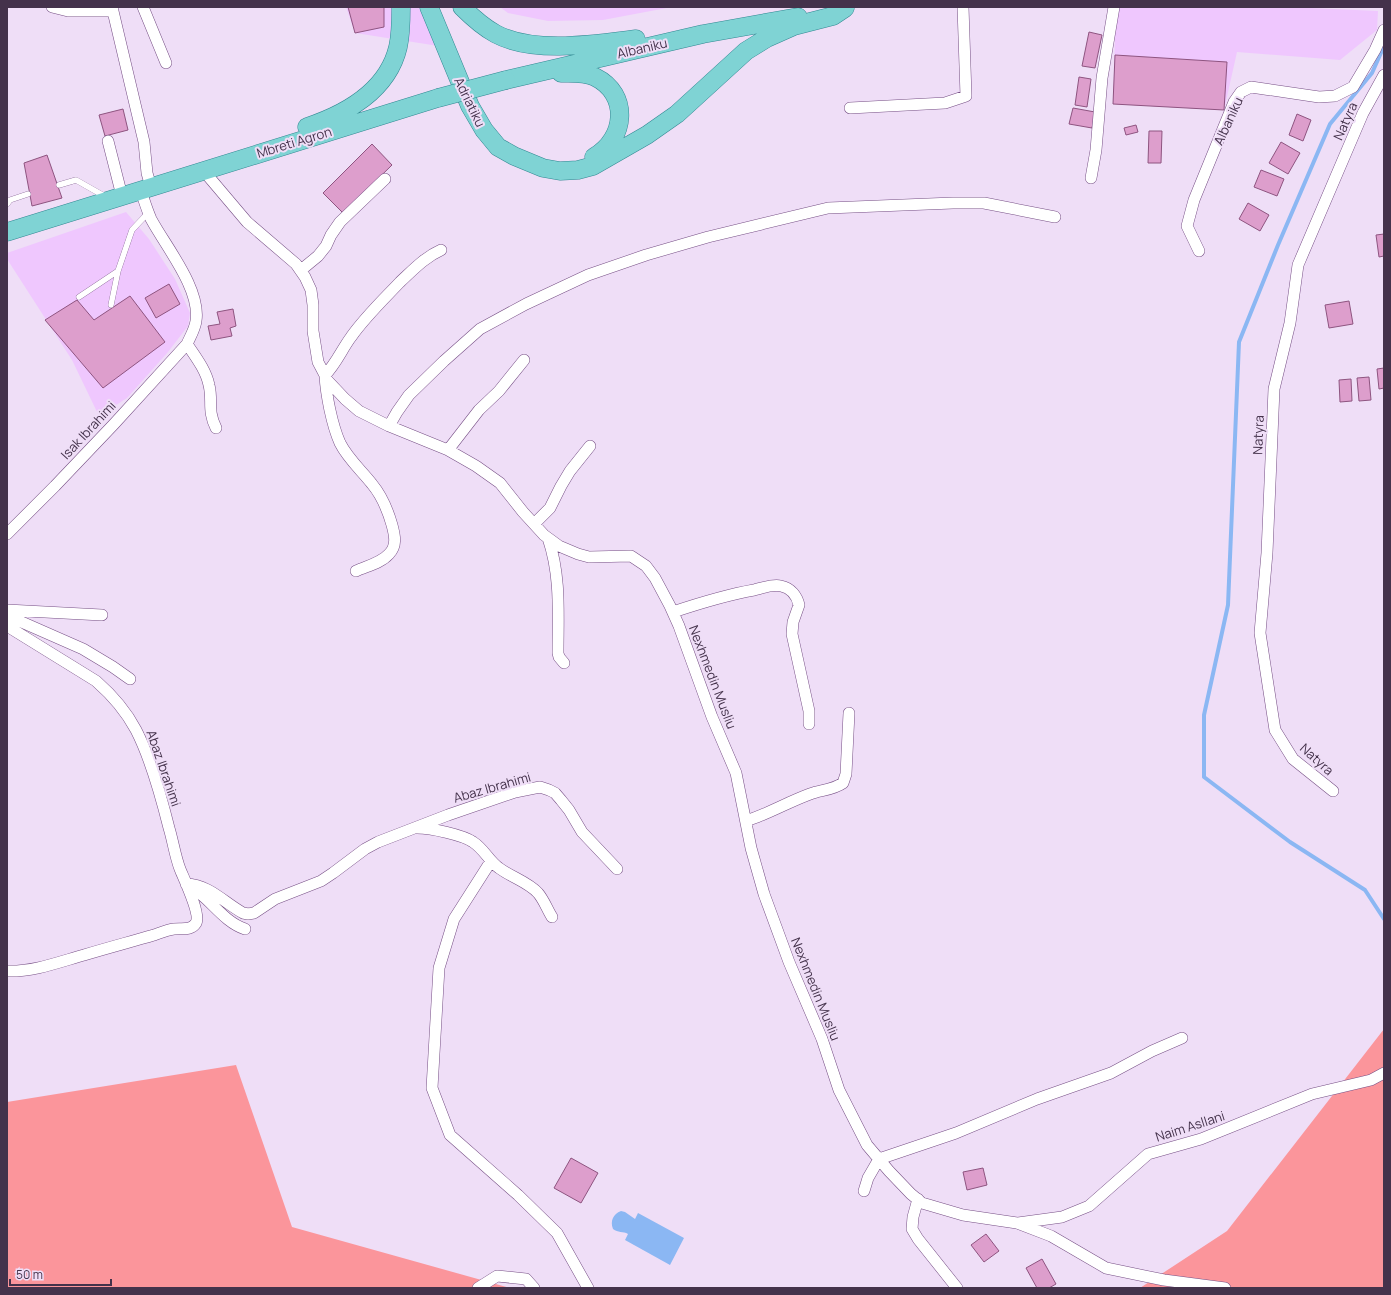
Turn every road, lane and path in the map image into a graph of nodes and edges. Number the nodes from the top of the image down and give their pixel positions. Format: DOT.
graph roads {
  1 [pos="52,7"];
  2 [pos="143,7"];
  3 [pos="401,7"];
  4 [pos="429,7"];
  5 [pos="462,7"];
  6 [pos="847,7"];
  7 [pos="963,7"];
  8 [pos="1114,7"];
  9 [pos="113,9"];
  10 [pos="752,25"];
  11 [pos="1384,30"];
  12 [pos="166,63"];
  13 [pos="1384,75"];
  14 [pos="506,80"];
  15 [pos="438,98"];
  16 [pos="850,108"];
  17 [pos="108,141"];
  18 [pos="265,151"];
  19 [pos="543,168"];
  20 [pos="203,170"];
  21 [pos="1090,178"];
  22 [pos="385,179"];
  23 [pos="59,185"];
  24 [pos="146,189"];
  25 [pos="28,194"];
  26 [pos="117,198"];
  27 [pos="7,204"];
  28 [pos="148,213"];
  29 [pos="1055,216"];
  30 [pos="7,232"];
  31 [pos="441,250"];
  32 [pos="1199,251"];
  33 [pos="301,270"];
  34 [pos="118,271"];
  35 [pos="79,296"];
  36 [pos="111,304"];
  37 [pos="187,344"];
  38 [pos="524,360"];
  39 [pos="325,375"];
  40 [pos="389,426"];
  41 [pos="216,428"];
  42 [pos="590,446"];
  43 [pos="448,450"];
  44 [pos="534,524"];
  45 [pos="7,534"];
  46 [pos="548,538"];
  47 [pos="356,571"];
  48 [pos="7,610"];
  49 [pos="673,612"];
  50 [pos="7,614"];
  51 [pos="102,615"];
  52 [pos="7,626"];
  53 [pos="564,663"];
  54 [pos="130,679"];
  55 [pos="849,713"];
  56 [pos="809,724"];
  57 [pos="1333,791"];
  58 [pos="746,821"];
  59 [pos="413,828"];
  60 [pos="490,861"];
  61 [pos="617,869"];
  62 [pos="186,884"];
  63 [pos="552,917"];
  64 [pos="245,929"];
  65 [pos="7,971"];
  66 [pos="1182,1038"];
  67 [pos="1384,1073"];
  68 [pos="879,1159"];
  69 [pos="864,1191"];
  70 [pos="918,1199"];
  71 [pos="1017,1223"];
  72 [pos="478,1288"];
  73 [pos="534,1288"];
  74 [pos="588,1288"];
  75 [pos="957,1288"];
  76 [pos="1225,1288"];
  1 -- 9 [label="street"];
  2 -- 12 [label="street"];
  3 -- 18 [label="main road"];
  4 -- 19 [label="main road, Adriatiku"];
  5 -- 10 [label="main road"];
  6 -- 10 [label="main road, Albaniku"];
  6 -- 19 [label="main road, Adriatiku"];
  7 -- 16 [label="street"];
  8 -- 21 [label="street"];
  9 -- 24 [label="street"];
  10 -- 14 [label="main road, Albaniku"];
  11 -- 32 [label="street, Albaniku"];
  13 -- 57 [label="street, Natyra"];
  14 -- 15 [label="main road, Albaniku, bridge"];
  14 -- 19 [label="main road"];
  15 -- 18 [label="main road, Mbreti Agron"];
  17 -- 26 [label="street"];
  18 -- 20 [label="main road, Mbreti Agron"];
  20 -- 24 [label="main road, Mbreti Agron"];
  20 -- 33 [label="street, Nexhmedin Musliu"];
  22 -- 33 [label="street"];
  23 -- 26 [label="lane"];
  24 -- 26 [label="main road, Mbreti Agron"];
  24 -- 28 [label="street, Isak Ibrahimi"];
  25 -- 27 [label="lane"];
  26 -- 30 [label="main road, Mbreti Agron"];
  28 -- 34 [label="lane"];
  28 -- 37 [label="street, Isak Ibrahimi"];
  29 -- 40 [label="street"];
  31 -- 39 [label="street"];
  33 -- 39 [label="street, Nexhmedin Musliu"];
  34 -- 35 [label="lane"];
  34 -- 36 [label="lane"];
  37 -- 41 [label="street"];
  37 -- 45 [label="street, Isak Ibrahimi"];
  38 -- 43 [label="street"];
  39 -- 40 [label="street, Nexhmedin Musliu"];
  39 -- 47 [label="street, Nexhmedin Musliu"];
  40 -- 43 [label="street, Nexhmedin Musliu"];
  42 -- 44 [label="street"];
  43 -- 44 [label="street, Nexhmedin Musliu"];
  44 -- 46 [label="street, Nexhmedin Musliu"];
  46 -- 49 [label="street, Nexhmedin Musliu"];
  46 -- 53 [label="street, Nexhmedin Musliu"];
  48 -- 51 [label="street"];
  49 -- 56 [label="street, Nexhmedin Musliu"];
  49 -- 58 [label="street, Nexhmedin Musliu"];
  50 -- 54 [label="street"];
  52 -- 62 [label="street, Abaz Ibrahimi"];
  55 -- 58 [label="street"];
  58 -- 68 [label="street, Nexhmedin Musliu"];
  59 -- 60 [label="street, Abaz Ibrahimi"];
  59 -- 61 [label="street, Abaz Ibrahimi"];
  59 -- 62 [label="street, Abaz Ibrahimi"];
  60 -- 63 [label="street, Abaz Ibrahimi"];
  60 -- 74 [label="street"];
  62 -- 64 [label="street"];
  62 -- 65 [label="street, Abaz Ibrahimi"];
  66 -- 68 [label="street"];
  67 -- 71 [label="street, Naim Asllani"];
  68 -- 69 [label="street"];
  68 -- 70 [label="street, Nexhmedin Musliu"];
  70 -- 71 [label="street, Nexhmedin Musliu"];
  70 -- 75 [label="street"];
  71 -- 76 [label="street"];
  72 -- 73 [label="street"];
}
